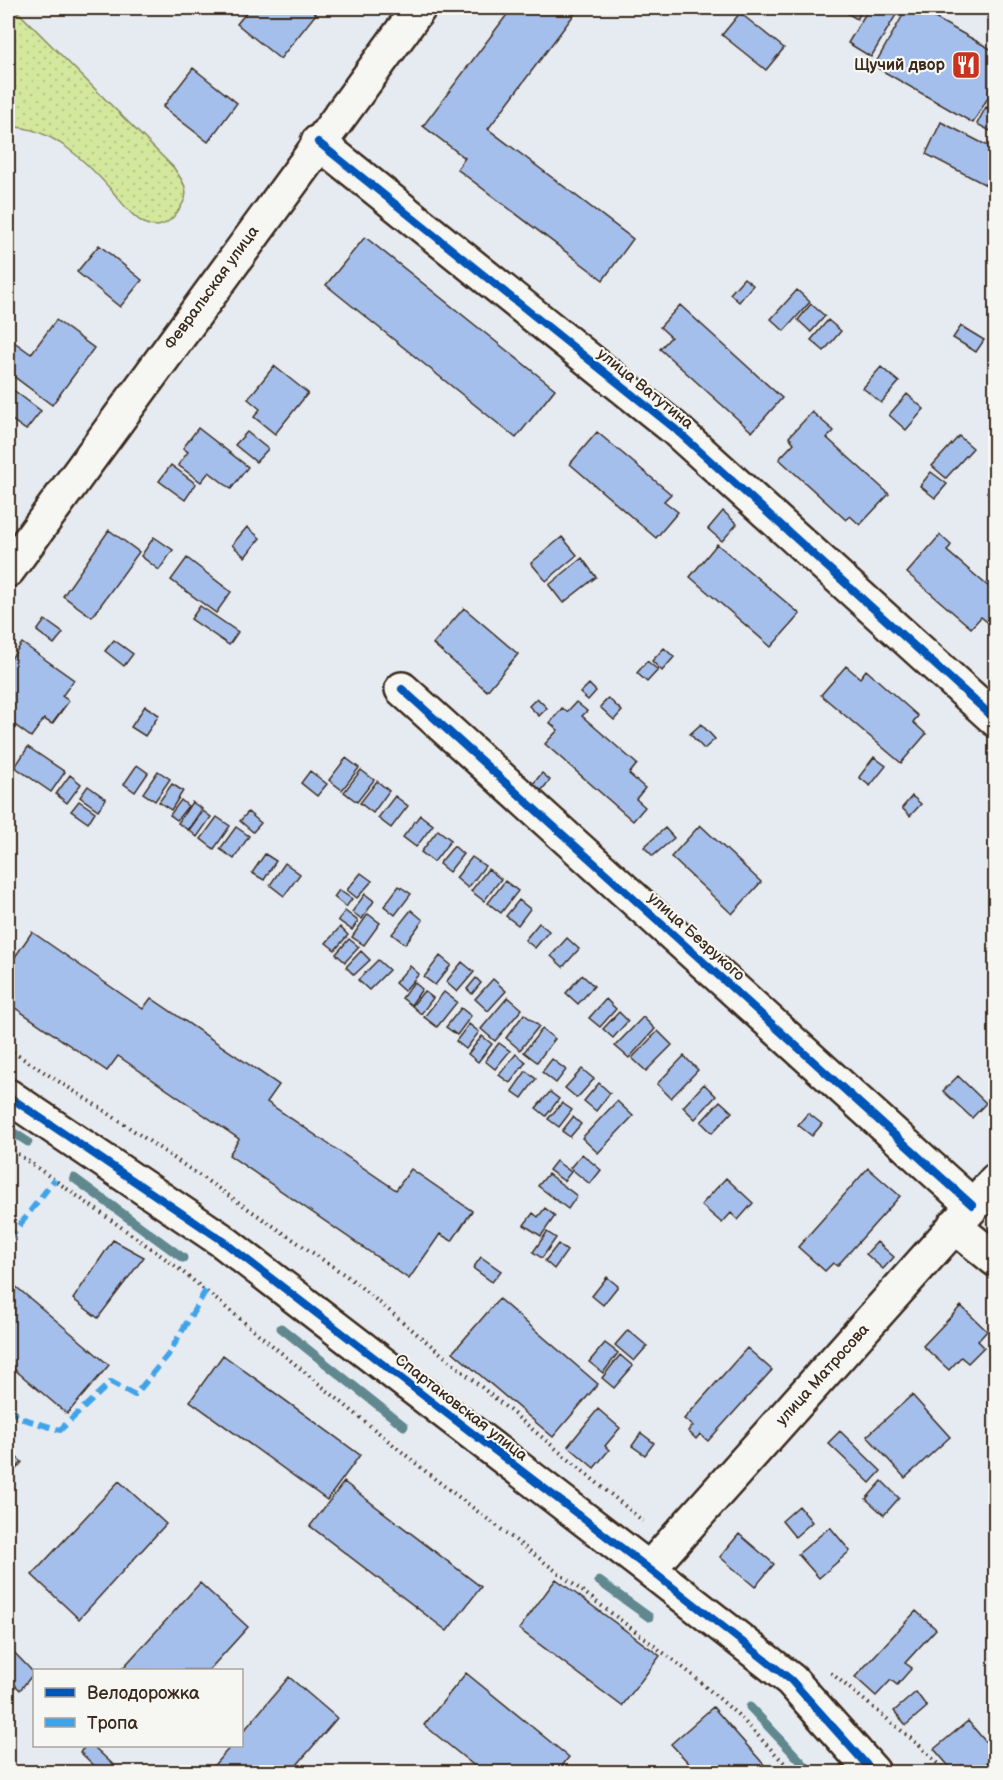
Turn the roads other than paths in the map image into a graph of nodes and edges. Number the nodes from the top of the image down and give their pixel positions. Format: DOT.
graph roads {
  1 [pos="419,8"];
  2 [pos="318,142"];
  3 [pos="8,570"];
  4 [pos="402,689"];
  5 [pos="996,720"];
  6 [pos="8,1096"];
  7 [pos="996,1180"];
  8 [pos="963,1216"];
  9 [pos="996,1260"];
  10 [pos="650,1569"];
  11 [pos="873,1773"];
  1 -- 2 [label="street, Февральская улица"];
  2 -- 3 [label="street, Февральская улица"];
  2 -- 5 [label="street, улица Ватутина"];
  4 -- 8 [label="street, улица Безрукого"];
  6 -- 10 [label="street, Спартаковская улица"];
  7 -- 8 [label="street, улица Матросова"];
  8 -- 9 [label="street"];
  8 -- 10 [label="street, улица Матросова"];
  10 -- 11 [label="street, Спартаковская улица"];
}
